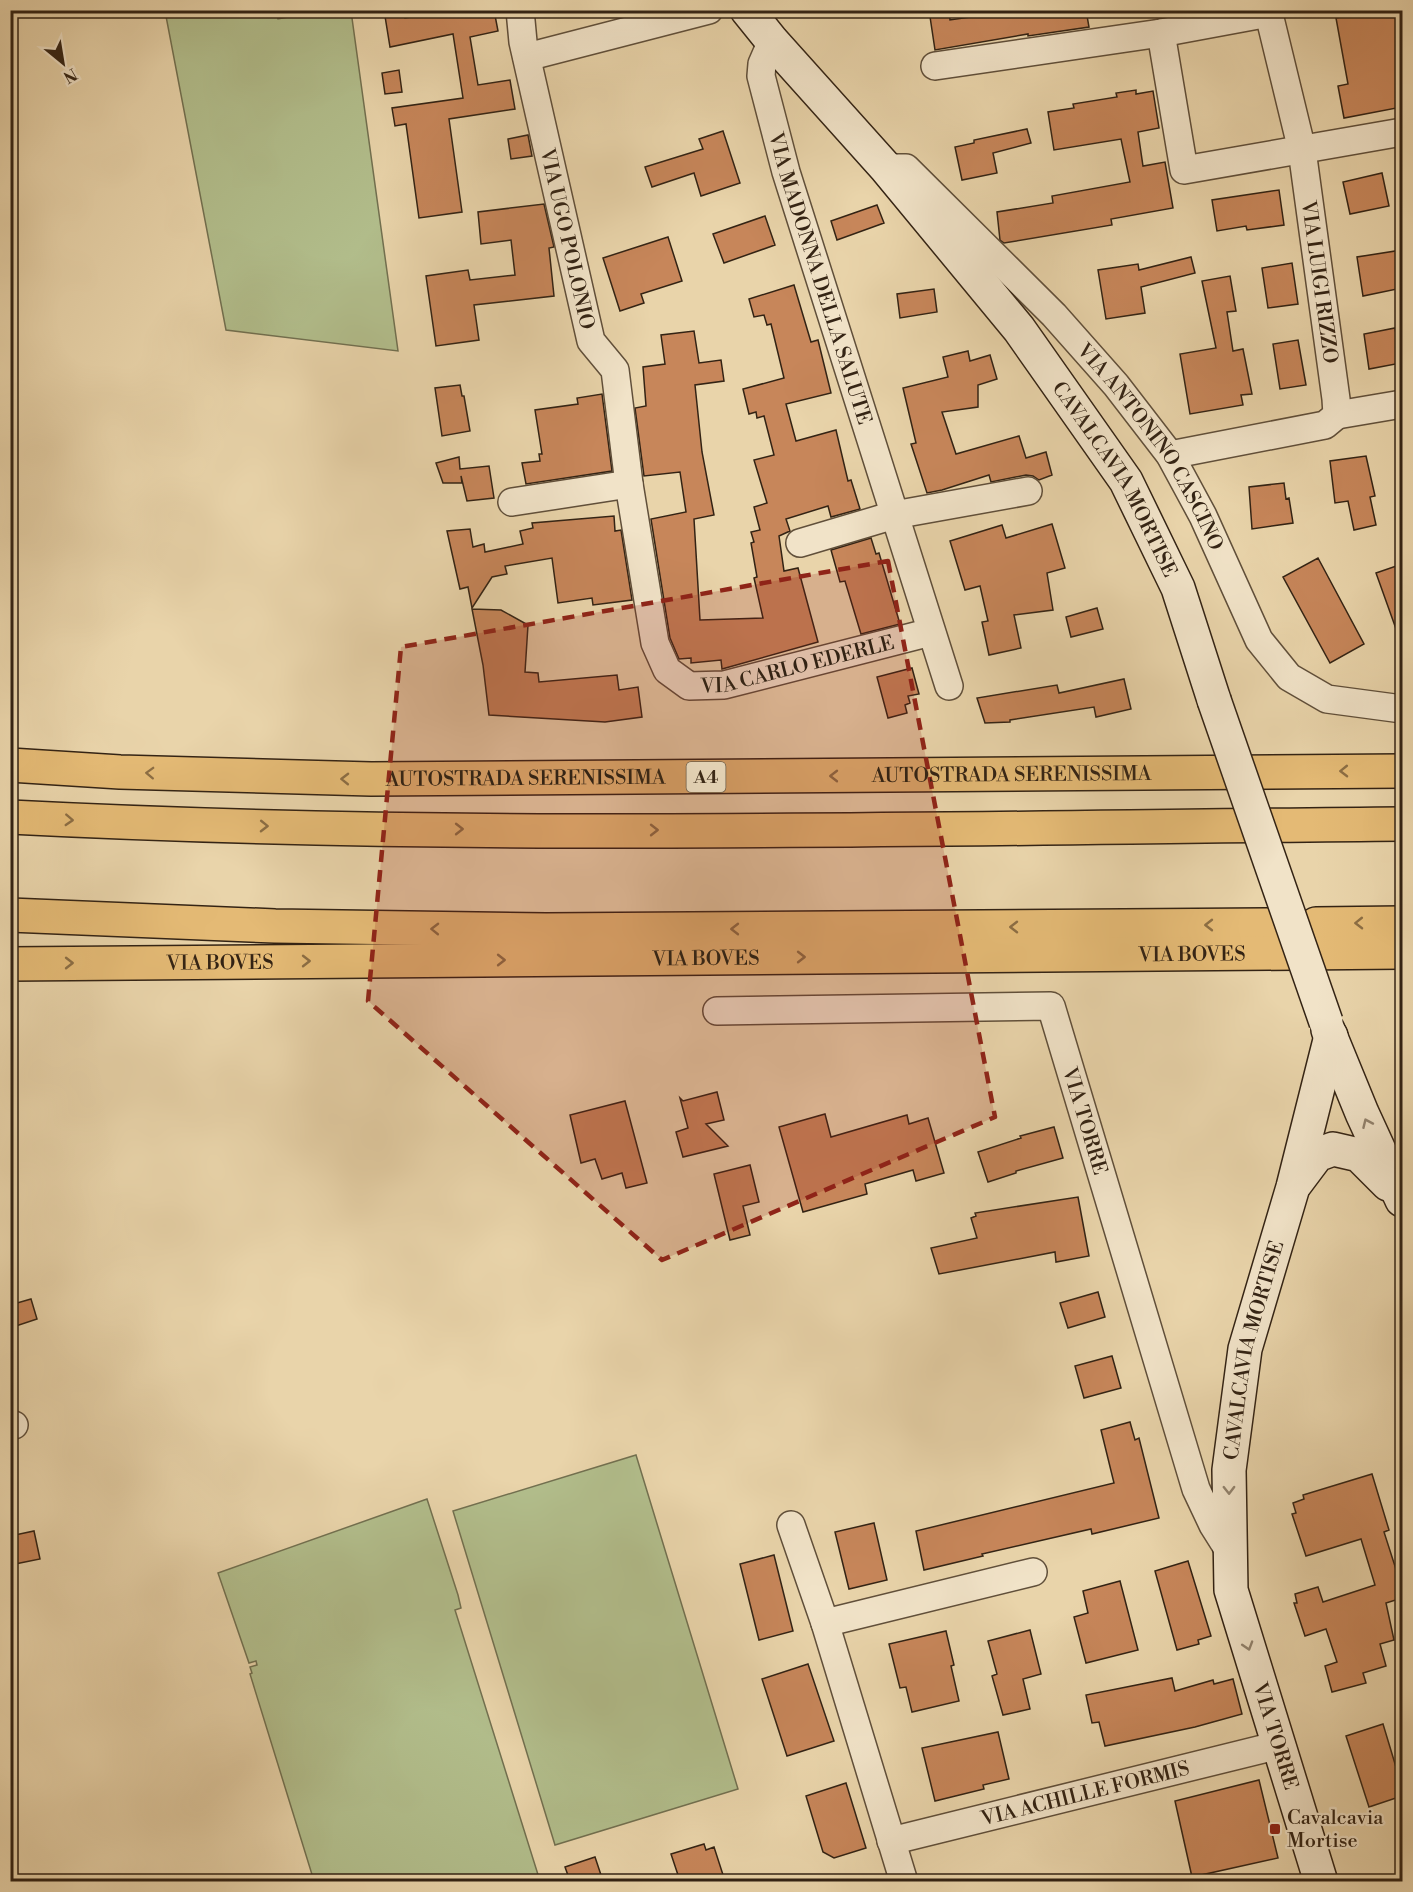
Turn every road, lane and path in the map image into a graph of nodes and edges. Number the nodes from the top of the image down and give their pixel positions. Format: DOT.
graph roads {
  1 [pos="520,10"];
  2 [pos="709,10"];
  3 [pos="747,10"];
  4 [pos="1268,12"];
  5 [pos="1161,33"];
  6 [pos="772,41"];
  7 [pos="527,57"];
  8 [pos="935,66"];
  9 [pos="1402,132"];
  10 [pos="1302,150"];
  11 [pos="886,168"];
  12 [pos="1402,404"];
  13 [pos="1337,415"];
  14 [pos="1170,455"];
  15 [pos="629,484"];
  16 [pos="1028,491"];
  17 [pos="512,502"];
  18 [pos="894,515"];
  19 [pos="800,543"];
  20 [pos="931,632"];
  21 [pos="667,670"];
  22 [pos="949,686"];
  23 [pos="1402,709"];
  24 [pos="10,765"];
  25 [pos="1402,771"];
  26 [pos="10,817"];
  27 [pos="1402,824"];
  28 [pos="10,915"];
  29 [pos="1402,923"];
  30 [pos="1316,924"];
  31 [pos="1268,925"];
  32 [pos="1402,952"];
  33 [pos="10,964"];
  34 [pos="717,1011"];
  35 [pos="1328,1029"];
  36 [pos="1293,1186"];
  37 [pos="1401,1198"];
  38 [pos="791,1525"];
  39 [pos="1230,1552"];
  40 [pos="1034,1572"];
  41 [pos="1231,1590"];
  42 [pos="825,1623"];
  43 [pos="1279,1745"];
  44 [pos="891,1841"];
  45 [pos="904,1881"];
  46 [pos="1321,1881"];
  1 -- 7 [label="street, VIA UGO POLONIO"];
  2 -- 7 [label="street"];
  3 -- 6 [label="street, CAVALCAVIA MORTISE"];
  4 -- 5 [label="street"];
  4 -- 10 [label="street, VIA LUIGI RIZZO"];
  5 -- 8 [label="street"];
  5 -- 10 [label="street"];
  6 -- 11 [label="street, CAVALCAVIA MORTISE"];
  6 -- 18 [label="street, VIA MADONNA DELLA SALUTE"];
  7 -- 15 [label="street, VIA UGO POLONIO"];
  9 -- 10 [label="street"];
  10 -- 13 [label="street, VIA LUIGI RIZZO"];
  11 -- 14 [label="street, VIA ANTONINO CASCINO"];
  11 -- 35 [label="street, CAVALCAVIA MORTISE, bridge"];
  12 -- 13 [label="street"];
  13 -- 14 [label="street"];
  14 -- 23 [label="street, VIA ANTONINO CASCINO"];
  15 -- 17 [label="street"];
  15 -- 21 [label="street, VIA UGO POLONIO"];
  16 -- 18 [label="street"];
  18 -- 19 [label="street"];
  18 -- 20 [label="street, VIA MADONNA DELLA SALUTE"];
  20 -- 21 [label="street, VIA CARLO EDERLE"];
  20 -- 22 [label="street, VIA MADONNA DELLA SALUTE"];
  25 -- 24 [label="highway, AUTOSTRADA SERENISSIMA / A4, one-way"];
  26 -- 27 [label="highway, one-way"];
  31 -- 28 [label="highway, VIA BOVES, one-way"];
  29 -- 30 [label="highway, one-way"];
  33 -- 32 [label="highway, VIA BOVES, one-way"];
  34 -- 39 [label="street, VIA TORRE"];
  35 -- 36 [label="street, CAVALCAVIA MORTISE"];
  37 -- 35 [label="street, CAVALCAVIA MORTISE, one-way"];
  36 -- 37 [label="street, CAVALCAVIA MORTISE"];
  36 -- 39 [label="street, CAVALCAVIA MORTISE, one-way"];
  38 -- 42 [label="street"];
  39 -- 41 [label="street, CAVALCAVIA MORTISE"];
  40 -- 42 [label="street"];
  41 -- 43 [label="street, VIA TORRE, one-way"];
  42 -- 44 [label="street"];
  43 -- 44 [label="street, VIA ACHILLE FORMIS"];
  43 -- 46 [label="street, VIA TORRE"];
  44 -- 45 [label="street"];
}
